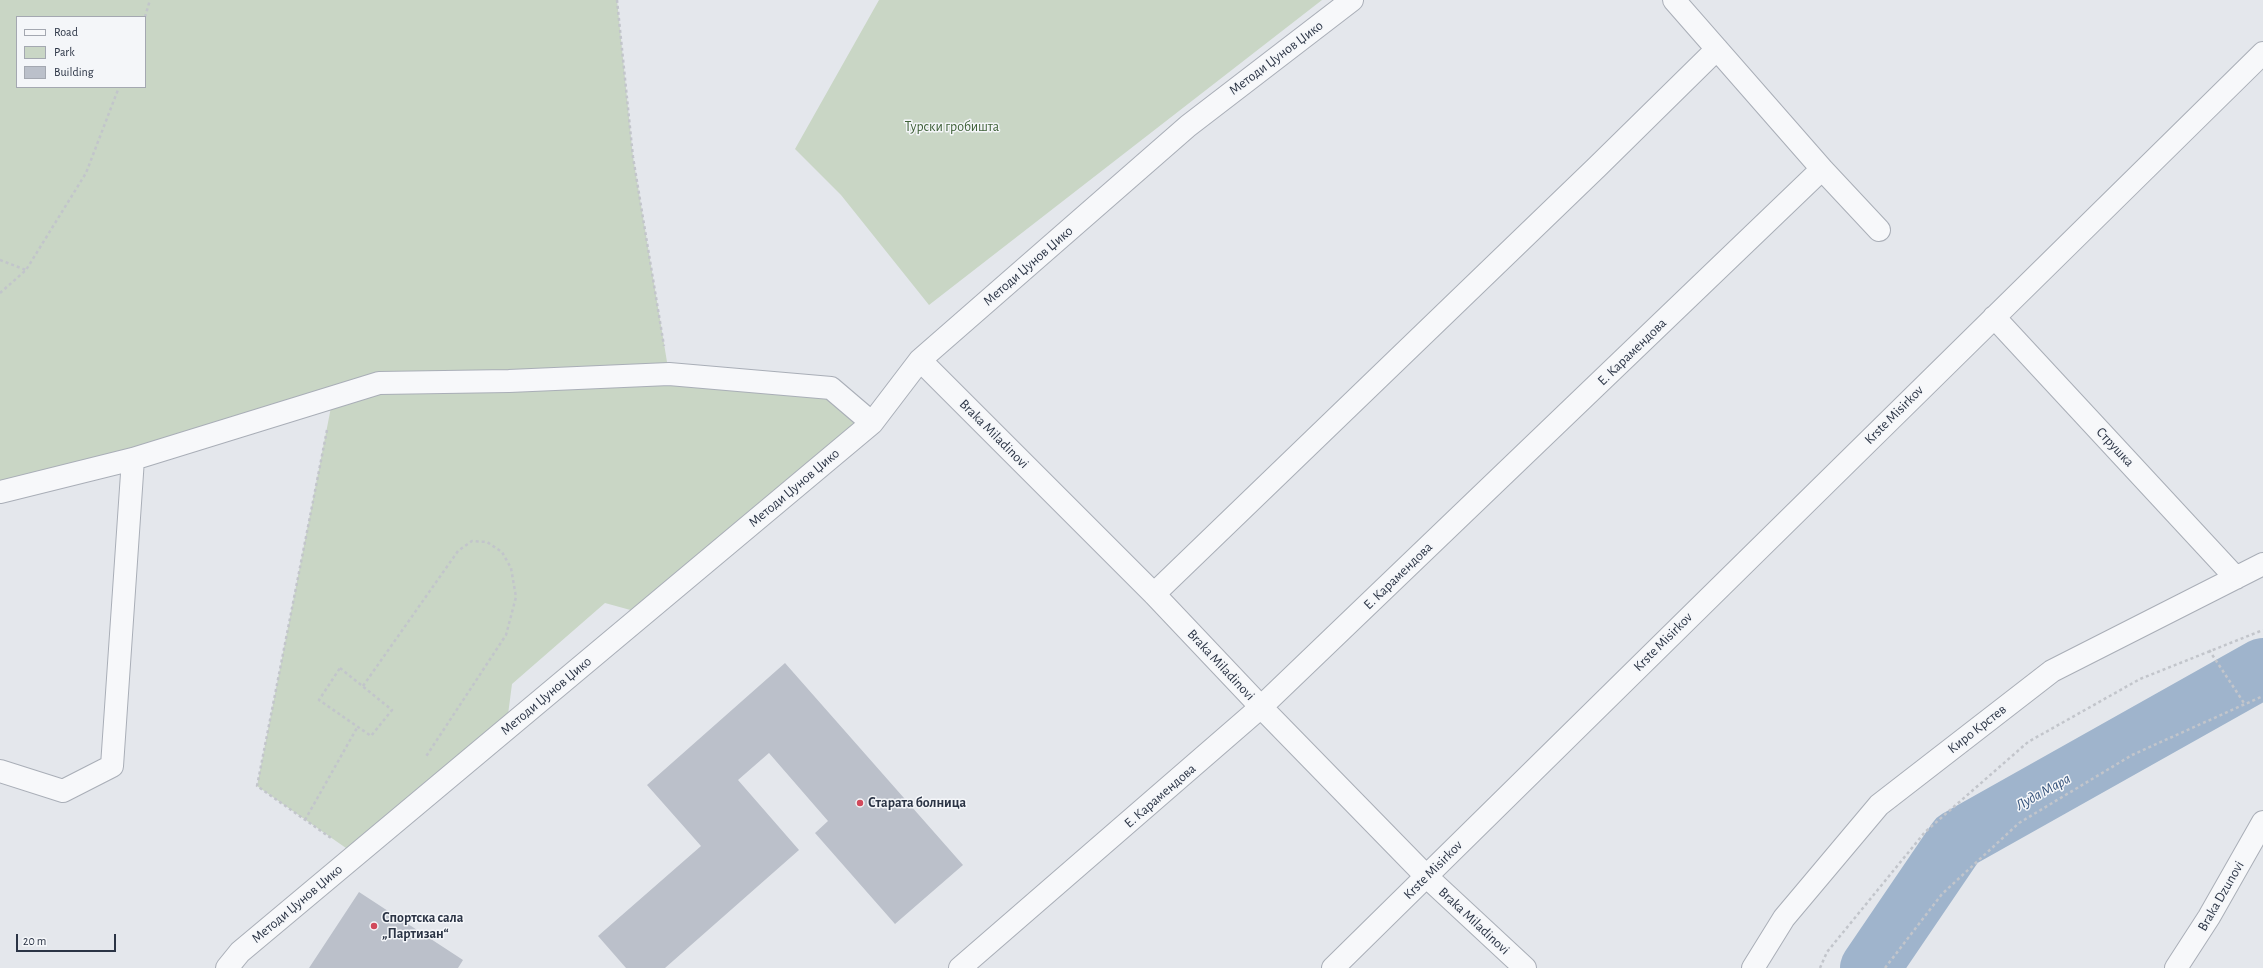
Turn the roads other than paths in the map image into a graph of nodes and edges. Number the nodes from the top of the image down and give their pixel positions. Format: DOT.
graph roads {
  1 [pos="1352,0"];
  2 [pos="1674,0"];
  3 [pos="1717,49"];
  4 [pos="2263,53"];
  5 [pos="1822,169"];
  6 [pos="1879,230"];
  7 [pos="1994,317"];
  8 [pos="920,360"];
  9 [pos="872,423"];
  10 [pos="133,459"];
  11 [pos="0,492"];
  12 [pos="2263,564"];
  13 [pos="2236,578"];
  14 [pos="1154,594"];
  15 [pos="1261,708"];
  16 [pos="0,771"];
  17 [pos="2263,822"];
  18 [pos="1426,876"];
  19 [pos="227,968"];
  20 [pos="960,968"];
  21 [pos="1333,968"];
  22 [pos="1525,968"];
  23 [pos="1753,968"];
  24 [pos="2176,968"];
  1 -- 8 [label="street, Методи Џунов Џико"];
  2 -- 3 [label="street"];
  3 -- 5 [label="street"];
  3 -- 14 [label="street"];
  4 -- 7 [label="street, Krste Misirkov"];
  5 -- 6 [label="street"];
  5 -- 15 [label="street, Е. Карамендова"];
  7 -- 13 [label="street, Струшка"];
  7 -- 18 [label="street, Krste Misirkov"];
  8 -- 9 [label="street, Методи Џунов Џико"];
  8 -- 14 [label="street, Braka Miladinovi"];
  9 -- 10 [label="street"];
  9 -- 19 [label="street, Методи Џунов Џико"];
  10 -- 11 [label="street"];
  10 -- 16 [label="street"];
  12 -- 13 [label="street, Киро Крстев"];
  13 -- 23 [label="street, Киро Крстев"];
  14 -- 15 [label="street, Braka Miladinovi"];
  15 -- 18 [label="street, Braka Miladinovi"];
  15 -- 20 [label="street, Е. Карамендова"];
  17 -- 24 [label="street, Braka Dzunovi"];
  18 -- 21 [label="street, Krste Misirkov"];
  18 -- 22 [label="street, Braka Miladinovi"];
}
